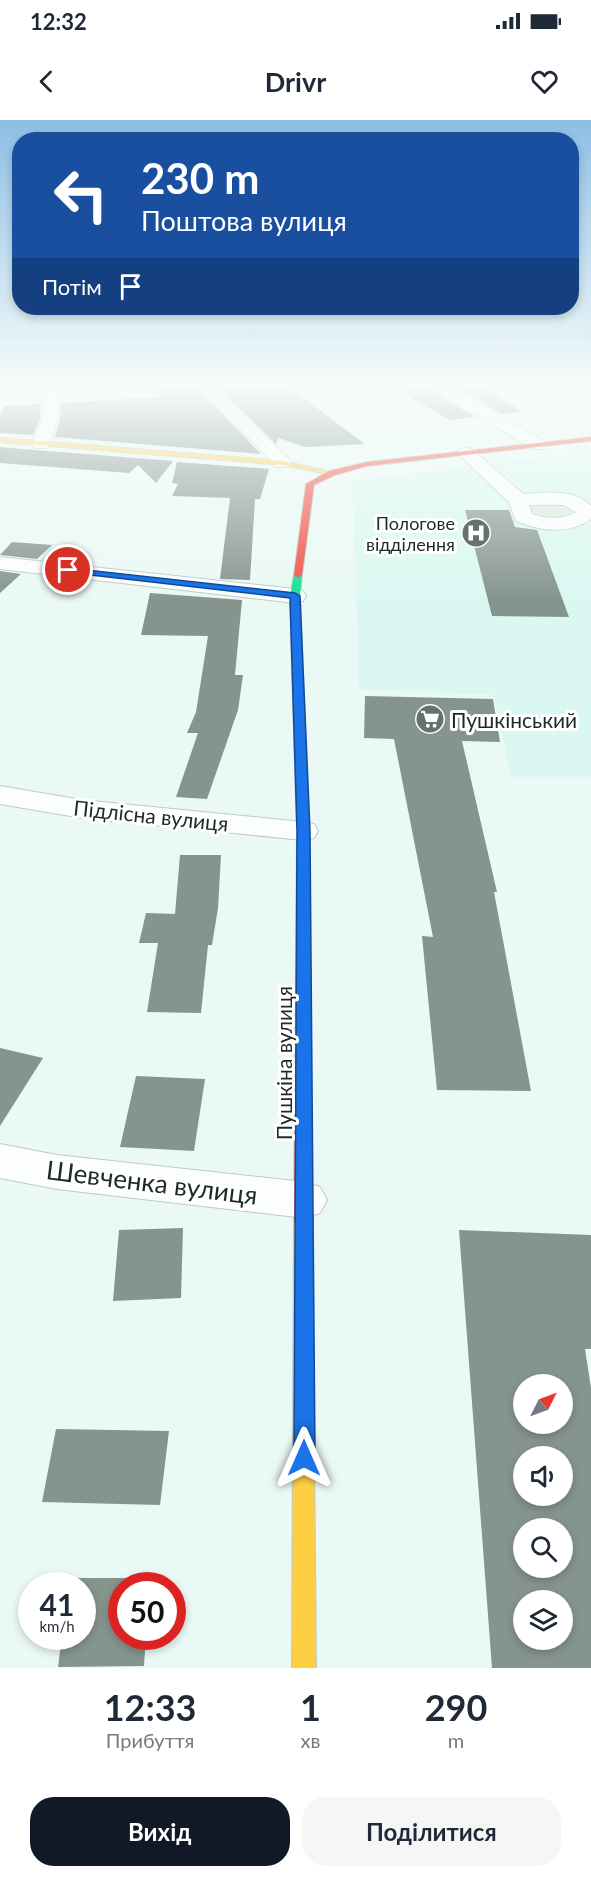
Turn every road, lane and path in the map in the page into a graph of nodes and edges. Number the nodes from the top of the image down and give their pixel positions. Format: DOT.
graph roads {
  1 [pos="210,457"];
  2 [pos="277,457"];
  3 [pos="428,457"];
  4 [pos="471,457"];
  5 [pos="283,463"];
  6 [pos="332,473"];
  7 [pos="518,500"];
  8 [pos="0,563"];
  9 [pos="295,596"];
  10 [pos="0,795"];
  11 [pos="303,831"];
  12 [pos="0,1161"];
  13 [pos="305,1200"];
  14 [pos="304,1668"];
  1 -- 5 [label="main road"];
  2 -- 5 [label="street"];
  3 -- 6 [label="main road"];
  4 -- 7 [label="street"];
  5 -- 6 [label="main road"];
  6 -- 9 [label="main road, Пушкіна вулиця"];
  8 -- 9 [label="street"];
  9 -- 11 [label="main road, Пушкіна вулиця"];
  10 -- 11 [label="street, Підлісна вулиця"];
  11 -- 13 [label="main road, Пушкіна вулиця"];
  12 -- 13 [label="street, Шевченка вулиця"];
  13 -- 14 [label="main road, Пушкіна вулиця"];
}
